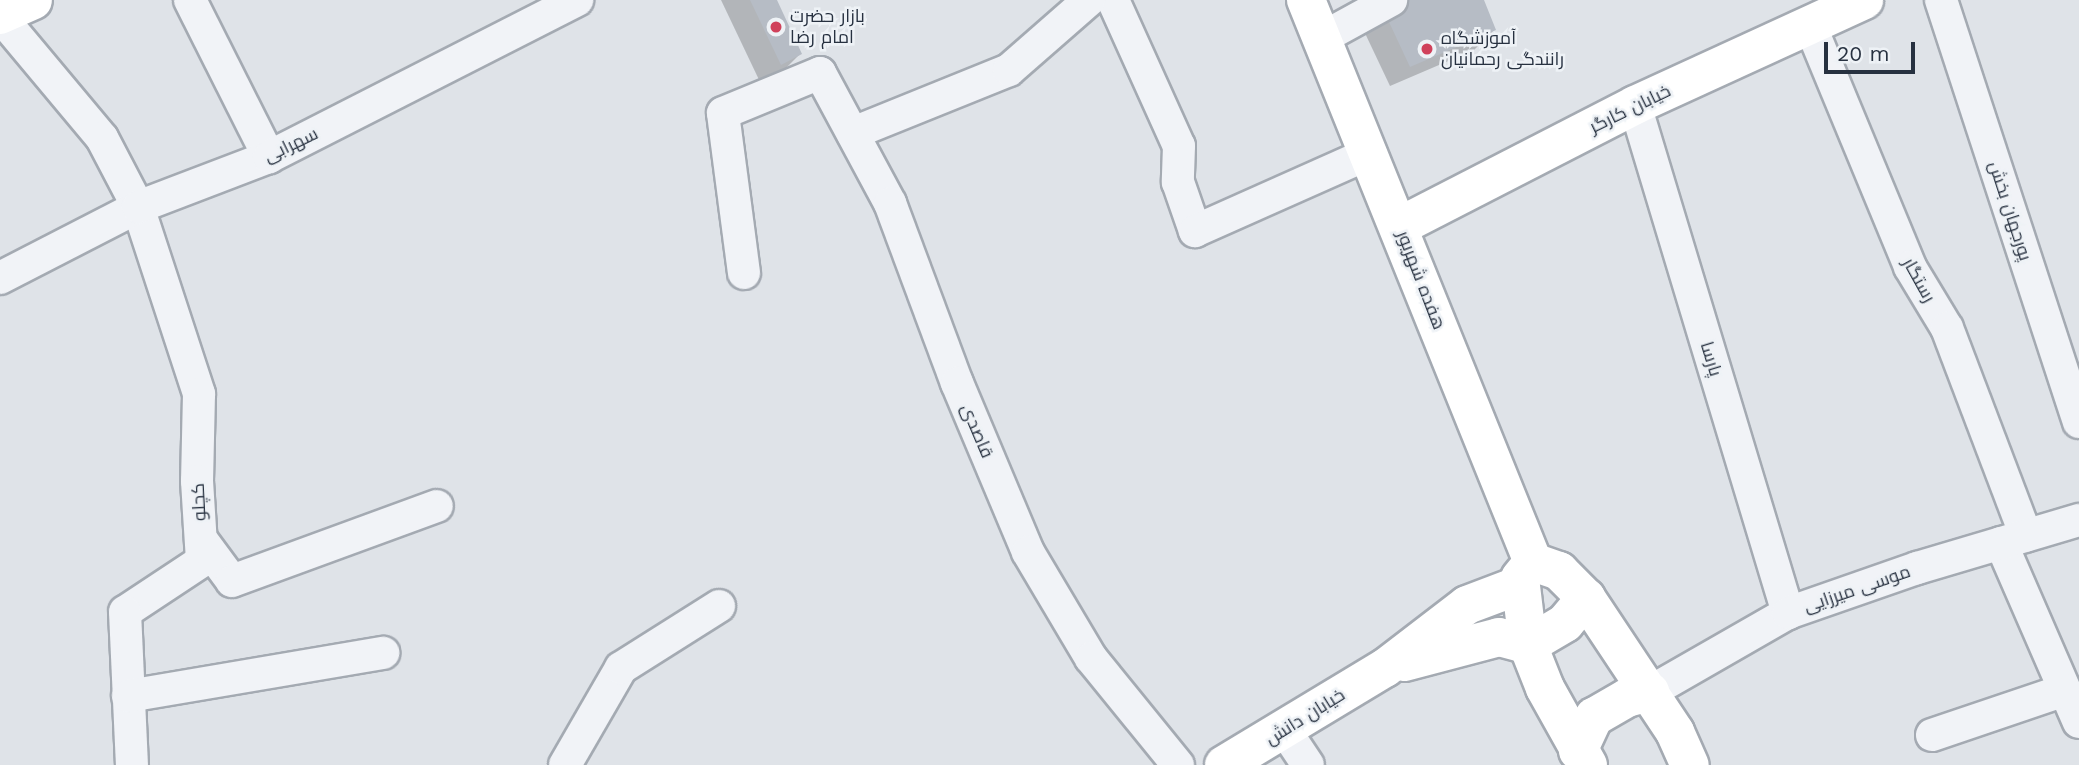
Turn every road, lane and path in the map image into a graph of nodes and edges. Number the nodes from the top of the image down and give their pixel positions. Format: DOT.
graph roads {
  1 [pos="33,0"];
  2 [pos="190,0"];
  3 [pos="577,0"];
  4 [pos="1089,0"];
  5 [pos="1113,0"];
  6 [pos="1306,0"];
  7 [pos="1391,0"];
  8 [pos="1864,0"];
  9 [pos="1941,0"];
  10 [pos="0,15"];
  11 [pos="1810,25"];
  12 [pos="1322,38"];
  13 [pos="1634,105"];
  14 [pos="853,133"];
  15 [pos="1370,153"];
  16 [pos="269,157"];
  17 [pos="138,207"];
  18 [pos="1400,226"];
  19 [pos="744,273"];
  20 [pos="0,278"];
  21 [pos="2079,422"];
  22 [pos="437,506"];
  23 [pos="2079,520"];
  24 [pos="201,539"];
  25 [pos="2014,540"];
  26 [pos="1526,573"];
  27 [pos="1586,598"];
  28 [pos="719,606"];
  29 [pos="1788,613"];
  30 [pos="1528,645"];
  31 [pos="383,653"];
  32 [pos="1385,668"];
  33 [pos="2065,690"];
  34 [pos="1650,692"];
  35 [pos="128,696"];
  36 [pos="2079,722"];
  37 [pos="1284,729"];
  38 [pos="1932,735"];
  39 [pos="1583,758"];
  40 [pos="132,765"];
  41 [pos="565,765"];
  42 [pos="1178,765"];
  43 [pos="1224,765"];
  44 [pos="1308,765"];
  45 [pos="1690,765"];
  1 -- 10 [label="main road"];
  2 -- 16 [label="street"];
  3 -- 16 [label="street, سهرابی"];
  4 -- 14 [label="street"];
  5 -- 15 [label="street"];
  6 -- 12 [label="main road, هفده شهریور"];
  7 -- 12 [label="street"];
  8 -- 11 [label="main road, خیابان کارگر"];
  9 -- 21 [label="street, پورجهان بخش"];
  10 -- 17 [label="street, کچلو"];
  11 -- 13 [label="main road, خیابان کارگر"];
  11 -- 25 [label="street, رستگار"];
  12 -- 15 [label="main road, هفده شهریور"];
  13 -- 18 [label="main road, خیابان کارگر"];
  13 -- 29 [label="street, پارسا"];
  14 -- 19 [label="street, قاصدی"];
  14 -- 42 [label="street, قاصدی"];
  15 -- 18 [label="main road, هفده شهریور"];
  16 -- 17 [label="street, سهرابی"];
  17 -- 20 [label="street, سهرابی"];
  17 -- 24 [label="street, کچلو"];
  18 -- 26 [label="main road, هفده شهریور"];
  22 -- 24 [label="street"];
  23 -- 25 [label="street, موسی میرزایی"];
  24 -- 35 [label="street, کچلو"];
  25 -- 29 [label="street, موسی میرزایی"];
  25 -- 33 [label="street, رستگار"];
  26 -- 27 [label="main road"];
  26 -- 30 [label="main road, هفده شهریور"];
  26 -- 32 [label="main road"];
  27 -- 30 [label="main road"];
  27 -- 34 [label="main road"];
  28 -- 41 [label="street"];
  29 -- 34 [label="street, موسی میرزایی"];
  30 -- 32 [label="main road"];
  30 -- 39 [label="main road, هفده شهریور"];
  31 -- 35 [label="street"];
  32 -- 37 [label="main road, خیابان دانش"];
  33 -- 36 [label="street, رستگار"];
  33 -- 38 [label="street"];
  34 -- 39 [label="main road"];
  34 -- 45 [label="main road"];
  35 -- 40 [label="street, کچلو"];
  37 -- 43 [label="main road, خیابان دانش"];
  37 -- 44 [label="street"];
}
